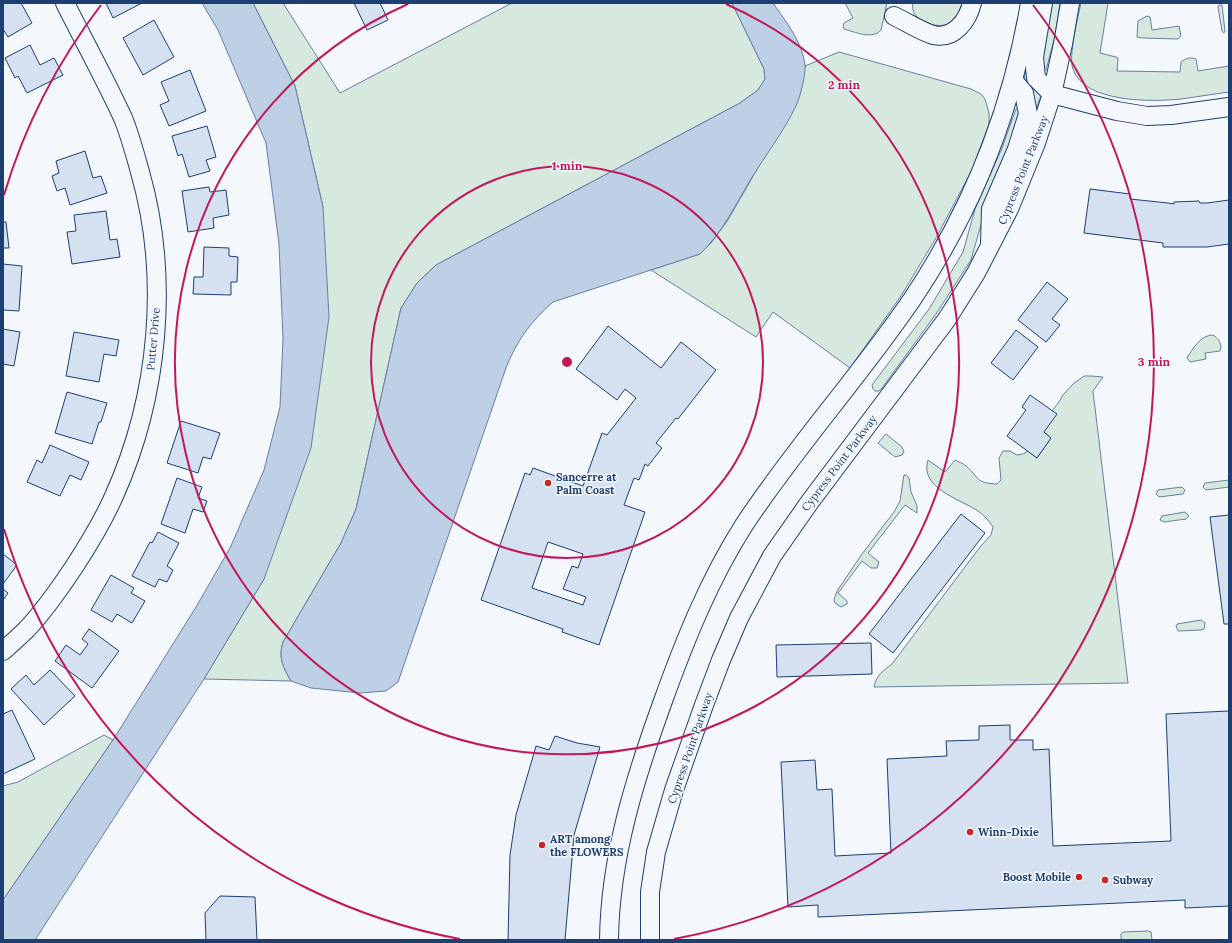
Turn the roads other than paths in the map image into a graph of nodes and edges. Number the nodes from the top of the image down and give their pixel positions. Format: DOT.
graph roads {
  1 [pos="65,3"];
  2 [pos="972,3"];
  3 [pos="1030,3"];
  4 [pos="1043,3"];
  5 [pos="1070,3"];
  6 [pos="894,16"];
  7 [pos="1013,80"];
  8 [pos="1052,94"];
  9 [pos="1229,107"];
  10 [pos="989,248"];
  11 [pos="3,651"];
  12 [pos="608,940"];
  13 [pos="650,940"];
  1 -- 11 [label="street, Putter Drive"];
  2 -- 6 [label="street"];
  3 -- 7 [label="street"];
  4 -- 8 [label="street"];
  5 -- 8 [label="street, Cypress Point Parkway"];
  7 -- 10 [label="street"];
  7 -- 12 [label="street"];
  8 -- 9 [label="street"];
  8 -- 10 [label="street, Cypress Point Parkway"];
  10 -- 13 [label="street, Cypress Point Parkway"];
}
